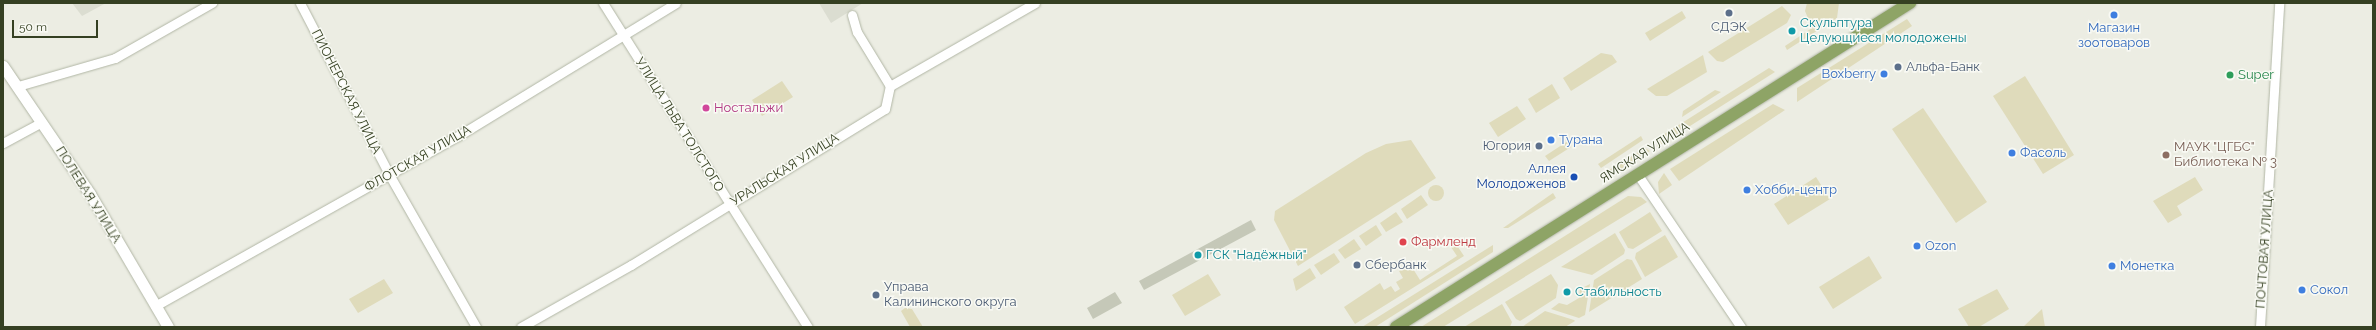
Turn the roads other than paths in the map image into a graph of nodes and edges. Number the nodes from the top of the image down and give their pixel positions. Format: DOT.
graph roads {
  1 [pos="212,3"];
  2 [pos="300,3"];
  3 [pos="603,3"];
  4 [pos="676,3"];
  5 [pos="1035,3"];
  6 [pos="1910,3"];
  7 [pos="2279,3"];
  8 [pos="852,15"];
  9 [pos="623,35"];
  10 [pos="4,67"];
  11 [pos="18,86"];
  12 [pos="890,86"];
  13 [pos="42,122"];
  14 [pos="3,143"];
  15 [pos="1638,175"];
  16 [pos="390,176"];
  17 [pos="730,204"];
  18 [pos="155,306"];
  19 [pos="168,327"];
  20 [pos="476,327"];
  21 [pos="521,327"];
  22 [pos="808,327"];
  23 [pos="1396,327"];
  24 [pos="1741,327"];
  25 [pos="2260,327"];
  1 -- 11 [label="street"];
  2 -- 16 [label="street, ПИОНЕРСКАЯ УЛИЦА"];
  3 -- 9 [label="street, УЛИЦА ЛЬВА ТОЛСТОГО"];
  4 -- 9 [label="street, ФЛОТСКАЯ УЛИЦА"];
  5 -- 12 [label="street"];
  6 -- 15 [label="main road, ЯМСКАЯ УЛИЦА"];
  7 -- 25 [label="street, ПОЧТОВАЯ УЛИЦА"];
  8 -- 12 [label="street"];
  9 -- 16 [label="street, ФЛОТСКАЯ УЛИЦА"];
  9 -- 17 [label="street, УЛИЦА ЛЬВА ТОЛСТОГО"];
  10 -- 11 [label="street, ПОЛЕВАЯ УЛИЦА"];
  11 -- 13 [label="street, ПОЛЕВАЯ УЛИЦА"];
  12 -- 17 [label="street, УРАЛЬСКАЯ УЛИЦА"];
  13 -- 14 [label="street"];
  13 -- 18 [label="street, ПОЛЕВАЯ УЛИЦА"];
  15 -- 23 [label="main road, ЯМСКАЯ УЛИЦА"];
  15 -- 24 [label="street"];
  16 -- 18 [label="street, ФЛОТСКАЯ УЛИЦА"];
  16 -- 20 [label="street, ПИОНЕРСКАЯ УЛИЦА"];
  17 -- 21 [label="street, УРАЛЬСКАЯ УЛИЦА"];
  17 -- 22 [label="street, УЛИЦА ЛЬВА ТОЛСТОГО"];
  18 -- 19 [label="street, ПОЛЕВАЯ УЛИЦА"];
}
